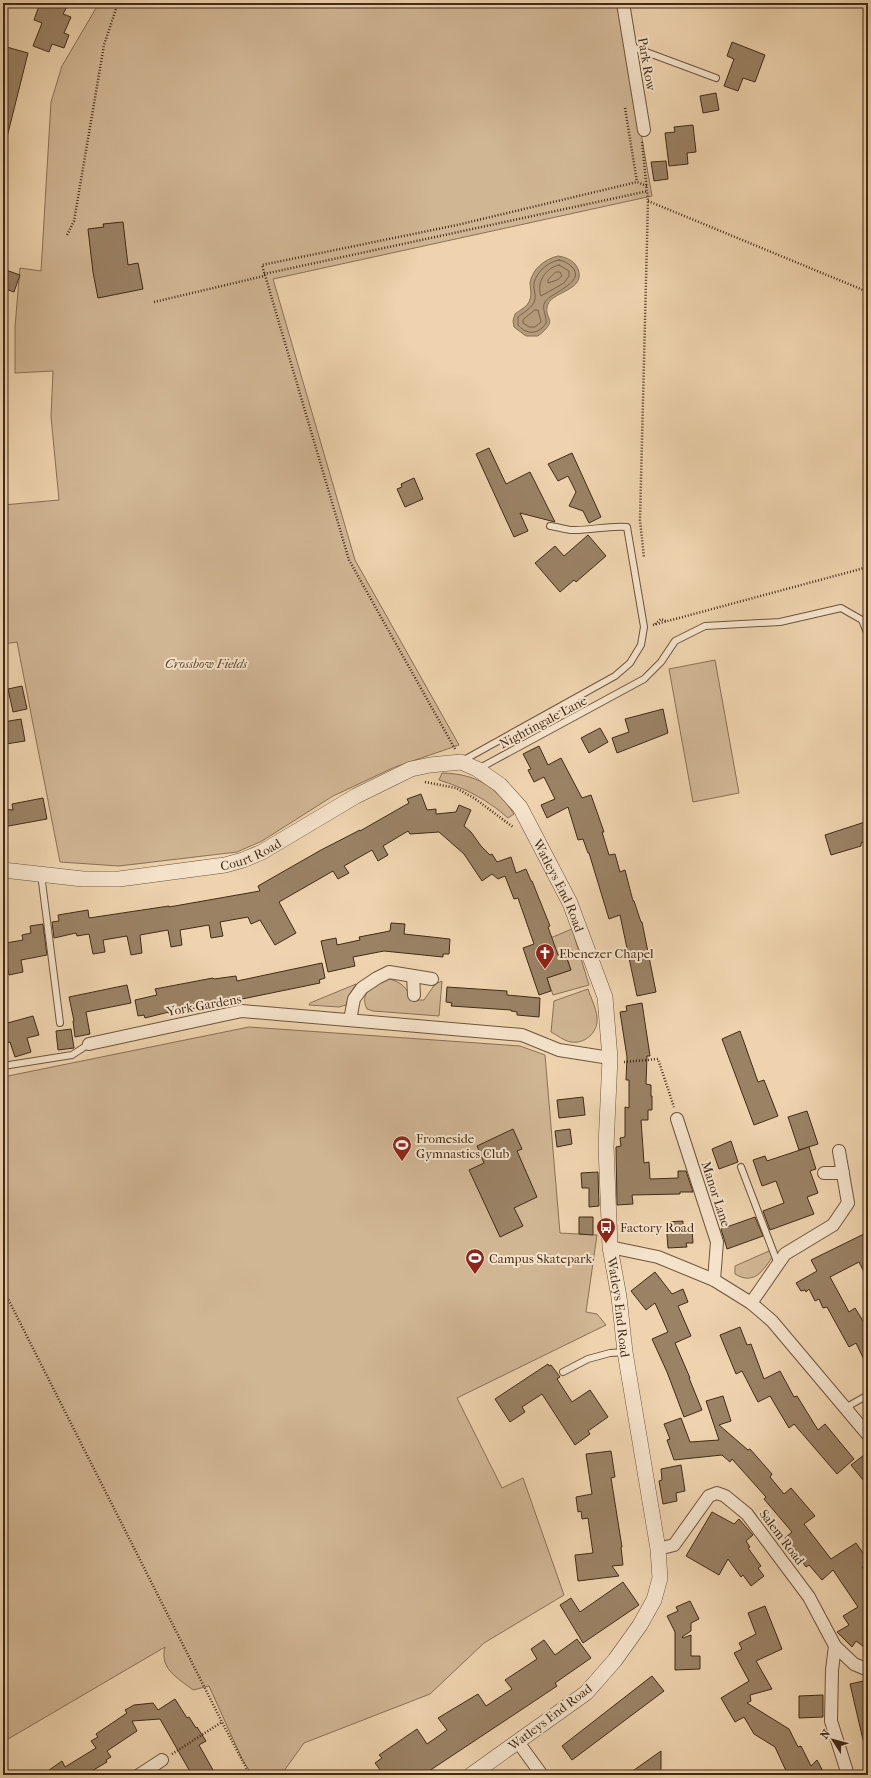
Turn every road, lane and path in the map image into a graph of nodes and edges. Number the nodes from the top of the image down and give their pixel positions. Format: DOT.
graph roads {
  1 [pos="118,3"];
  2 [pos="623,3"];
  3 [pos="630,46"];
  4 [pos="716,78"];
  5 [pos="644,130"];
  6 [pos="647,186"];
  7 [pos="648,192"];
  8 [pos="544,199"];
  9 [pos="648,201"];
  10 [pos="546,204"];
  11 [pos="67,235"];
  12 [pos="264,275"];
  13 [pos="868,292"];
  14 [pos="154,302"];
  15 [pos="550,526"];
  16 [pos="644,559"];
  17 [pos="868,567"];
  18 [pos="644,627"];
  19 [pos="868,635"];
  20 [pos="461,762"];
  21 [pos="477,769"];
  22 [pos="423,782"];
  23 [pos="515,829"];
  24 [pos="3,870"];
  25 [pos="41,874"];
  26 [pos="413,976"];
  27 [pos="432,979"];
  28 [pos="414,995"];
  29 [pos="350,1020"];
  30 [pos="60,1023"];
  31 [pos="89,1044"];
  32 [pos="610,1061"];
  33 [pos="3,1066"];
  34 [pos="677,1119"];
  35 [pos="839,1151"];
  36 [pos="741,1167"];
  37 [pos="824,1173"];
  38 [pos="843,1173"];
  39 [pos="610,1247"];
  40 [pos="778,1264"];
  41 [pos="714,1280"];
  42 [pos="3,1288"];
  43 [pos="751,1303"];
  44 [pos="625,1352"];
  45 [pos="563,1372"];
  46 [pos="868,1395"];
  47 [pos="845,1408"];
  48 [pos="868,1435"];
  49 [pos="658,1549"];
  50 [pos="835,1646"];
  51 [pos="868,1670"];
  52 [pos="222,1722"];
  53 [pos="518,1742"];
  54 [pos="162,1760"];
  55 [pos="139,1775"];
  56 [pos="250,1775"];
  57 [pos="471,1775"];
  58 [pos="542,1775"];
  59 [pos="848,1775"];
  1 -- 11 [label="path"];
  2 -- 3 [label="street, Park Row"];
  3 -- 4 [label="lane"];
  3 -- 5 [label="street, Park Row"];
  5 -- 6 [label="path"];
  6 -- 7 [label="path"];
  6 -- 10 [label="path"];
  7 -- 9 [label="path"];
  7 -- 12 [label="path"];
  8 -- 10 [label="path"];
  9 -- 13 [label="path"];
  9 -- 16 [label="path"];
  10 -- 12 [label="path"];
  12 -- 14 [label="path"];
  12 -- 20 [label="path"];
  15 -- 18 [label="lane"];
  17 -- 18 [label="path"];
  18 -- 20 [label="lane"];
  19 -- 21 [label="lane, Nightingale Lane"];
  20 -- 21 [label="street, Court Road"];
  20 -- 25 [label="street, Court Road"];
  21 -- 32 [label="street, Watleys End Road"];
  22 -- 23 [label="path"];
  24 -- 25 [label="street, Court Road"];
  25 -- 30 [label="lane"];
  26 -- 27 [label="street"];
  26 -- 28 [label="street"];
  26 -- 29 [label="street"];
  29 -- 31 [label="street, York Gardens"];
  29 -- 32 [label="street, York Gardens"];
  31 -- 33 [label="lane"];
  32 -- 34 [label="path"];
  32 -- 39 [label="street, Watleys End Road"];
  34 -- 41 [label="street, Manor Lane"];
  35 -- 38 [label="street"];
  36 -- 40 [label="lane"];
  37 -- 38 [label="street"];
  38 -- 40 [label="street"];
  39 -- 41 [label="street"];
  39 -- 44 [label="street, Watleys End Road"];
  40 -- 43 [label="street"];
  41 -- 43 [label="street"];
  42 -- 52 [label="path"];
  43 -- 47 [label="street"];
  44 -- 45 [label="lane"];
  44 -- 49 [label="street, Watleys End Road"];
  46 -- 47 [label="lane"];
  47 -- 48 [label="street"];
  49 -- 50 [label="street, Salem Road"];
  49 -- 53 [label="street, Watleys End Road"];
  50 -- 51 [label="street, Salem Road"];
  50 -- 59 [label="street"];
  52 -- 54 [label="path"];
  52 -- 56 [label="path"];
  53 -- 57 [label="street, Watleys End Road"];
  53 -- 58 [label="street"];
  54 -- 55 [label="street"];
}
